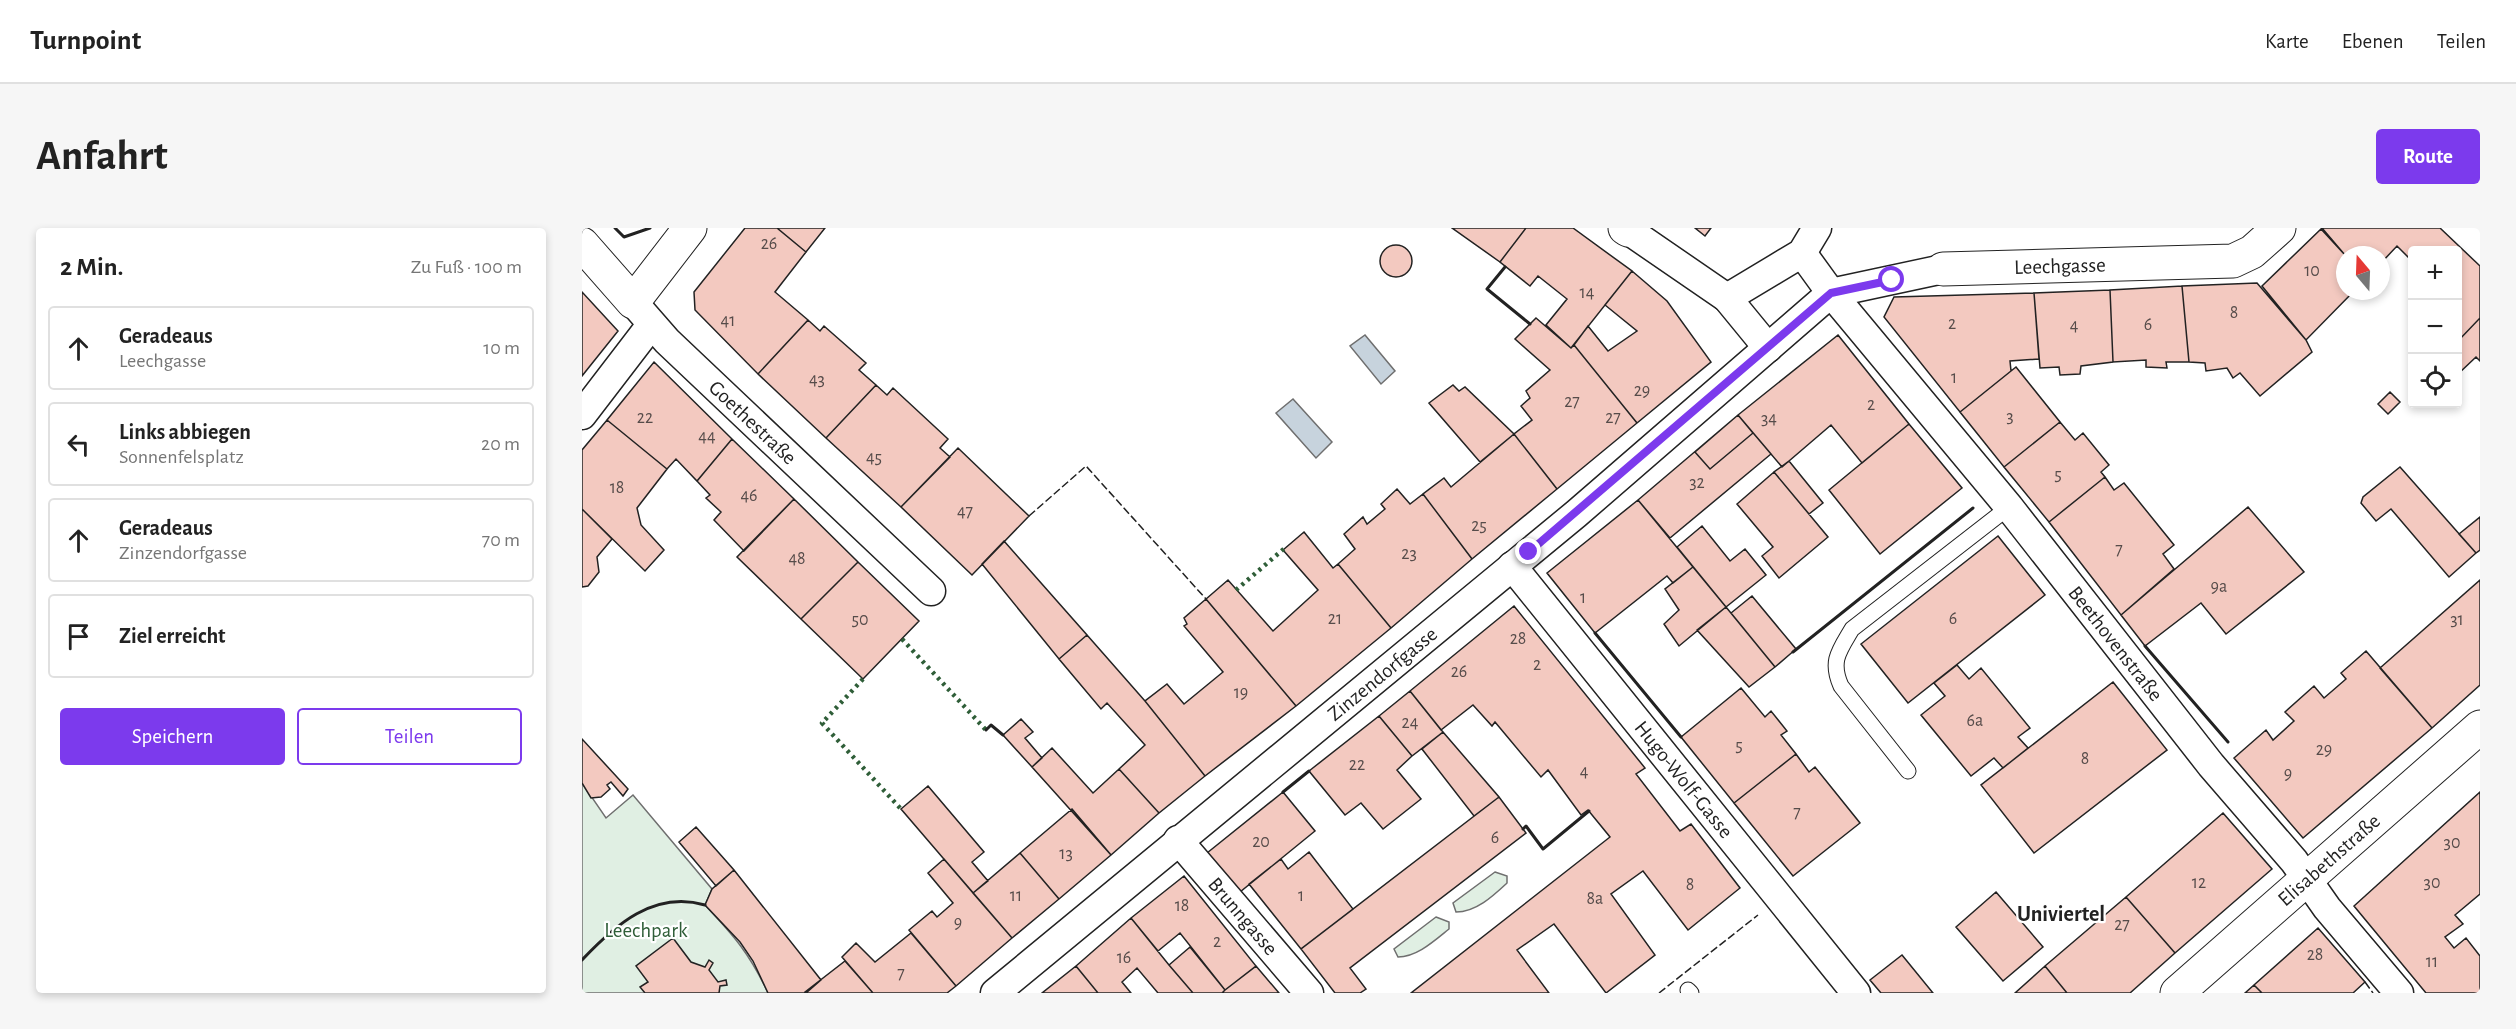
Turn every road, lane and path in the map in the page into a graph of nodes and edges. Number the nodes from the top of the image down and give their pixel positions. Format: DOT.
graph roads {
  1 [pos="690,228"];
  2 [pos="1817,228"];
  3 [pos="2279,228"];
  4 [pos="1627,229"];
  5 [pos="582,244"];
  6 [pos="1802,253"];
  7 [pos="1943,269"];
  8 [pos="1831,293"];
  9 [pos="1727,298"];
  10 [pos="642,314"];
  11 [pos="1768,348"];
  12 [pos="582,415"];
  13 [pos="2008,507"];
  14 [pos="1512,566"];
  15 [pos="931,591"];
  16 [pos="2480,727"];
  17 [pos="1908,771"];
  18 [pos="1178,840"];
  19 [pos="2306,879"];
  20 [pos="995,993"];
  21 [pos="1309,993"];
  22 [pos="1856,993"];
  23 [pos="2177,993"];
  24 [pos="2399,993"];
  1 -- 10 [label="street"];
  2 -- 6 [label="street"];
  3 -- 7 [label="street, Leechgasse"];
  4 -- 9 [label="street"];
  5 -- 10 [label="street, Goethestraße"];
  6 -- 8 [label="street, Beethovenstraße"];
  6 -- 9 [label="street"];
  7 -- 8 [label="street, Leechgasse"];
  8 -- 11 [label="street, Zinzendorfgasse"];
  8 -- 13 [label="street, Beethovenstraße"];
  9 -- 11 [label="street"];
  10 -- 12 [label="street"];
  10 -- 15 [label="street, Goethestraße"];
  11 -- 14 [label="street, Zinzendorfgasse"];
  13 -- 17 [label="lane"];
  13 -- 19 [label="street, Beethovenstraße"];
  14 -- 18 [label="street, Zinzendorfgasse"];
  14 -- 22 [label="street, Hugo-Wolf-Gasse"];
  16 -- 19 [label="street, Elisabethstraße"];
  18 -- 20 [label="street, Zinzendorfgasse"];
  18 -- 21 [label="street, Brunngasse"];
  19 -- 23 [label="street, Elisabethstraße"];
  19 -- 24 [label="street, Beethovenstraße"];
}
